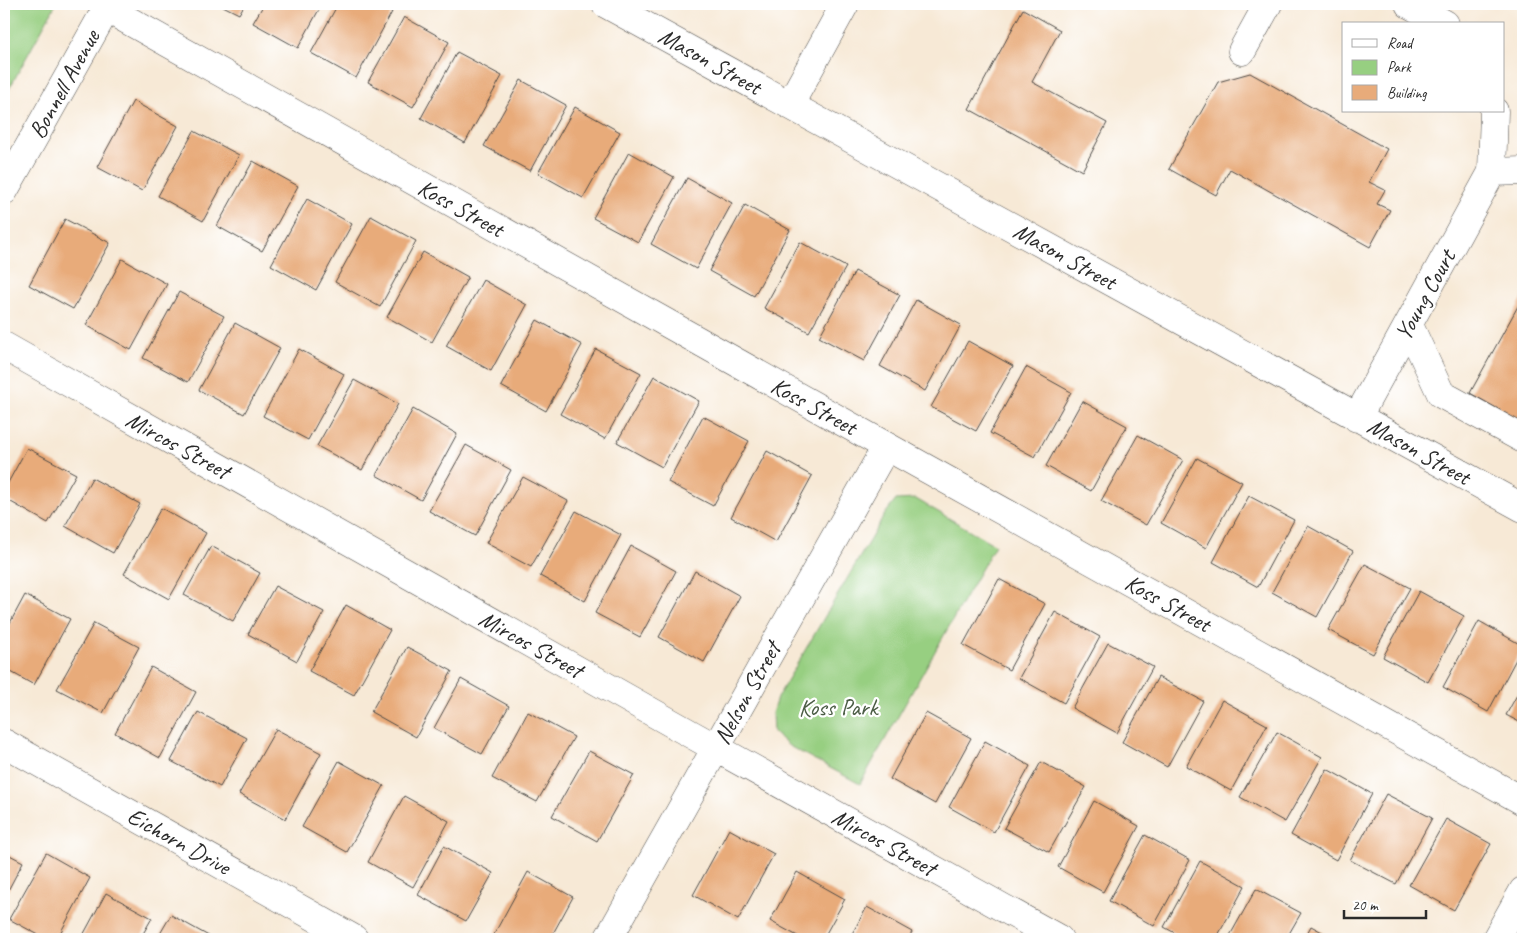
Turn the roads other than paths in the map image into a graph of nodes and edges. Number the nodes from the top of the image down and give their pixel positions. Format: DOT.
graph roads {
  1 [pos="606,4"];
  2 [pos="845,4"];
  3 [pos="1268,4"];
  4 [pos="1409,4"];
  5 [pos="108,6"];
  6 [pos="1441,22"];
  7 [pos="1242,51"];
  8 [pos="790,104"];
  9 [pos="1494,112"];
  10 [pos="1492,172"];
  11 [pos="1523,172"];
  12 [pos="4,190"];
  13 [pos="1409,325"];
  14 [pos="4,346"];
  15 [pos="1357,418"];
  16 [pos="1523,440"];
  17 [pos="886,446"];
  18 [pos="1523,508"];
  19 [pos="4,743"];
  20 [pos="716,747"];
  21 [pos="1523,801"];
  22 [pos="1523,891"];
  23 [pos="354,939"];
  24 [pos="608,939"];
  25 [pos="1059,939"];
  26 [pos="1496,939"];
  1 -- 8 [label="street, Mason Street"];
  2 -- 8 [label="street"];
  3 -- 7 [label="street"];
  4 -- 6 [label="street"];
  5 -- 12 [label="street, Bonnell Avenue"];
  5 -- 17 [label="street, Koss Street"];
  8 -- 15 [label="street, Mason Street"];
  9 -- 10 [label="street"];
  10 -- 11 [label="street"];
  10 -- 13 [label="street, Young Court"];
  13 -- 15 [label="street, Young Court"];
  13 -- 16 [label="street"];
  14 -- 20 [label="street, Mircos Street"];
  15 -- 18 [label="street, Mason Street"];
  17 -- 20 [label="street, Nelson Street"];
  17 -- 21 [label="street, Koss Street"];
  19 -- 23 [label="street, Eichorn Drive"];
  20 -- 24 [label="street, Nelson Street"];
  20 -- 25 [label="street, Mircos Street"];
  22 -- 26 [label="street"];
}
